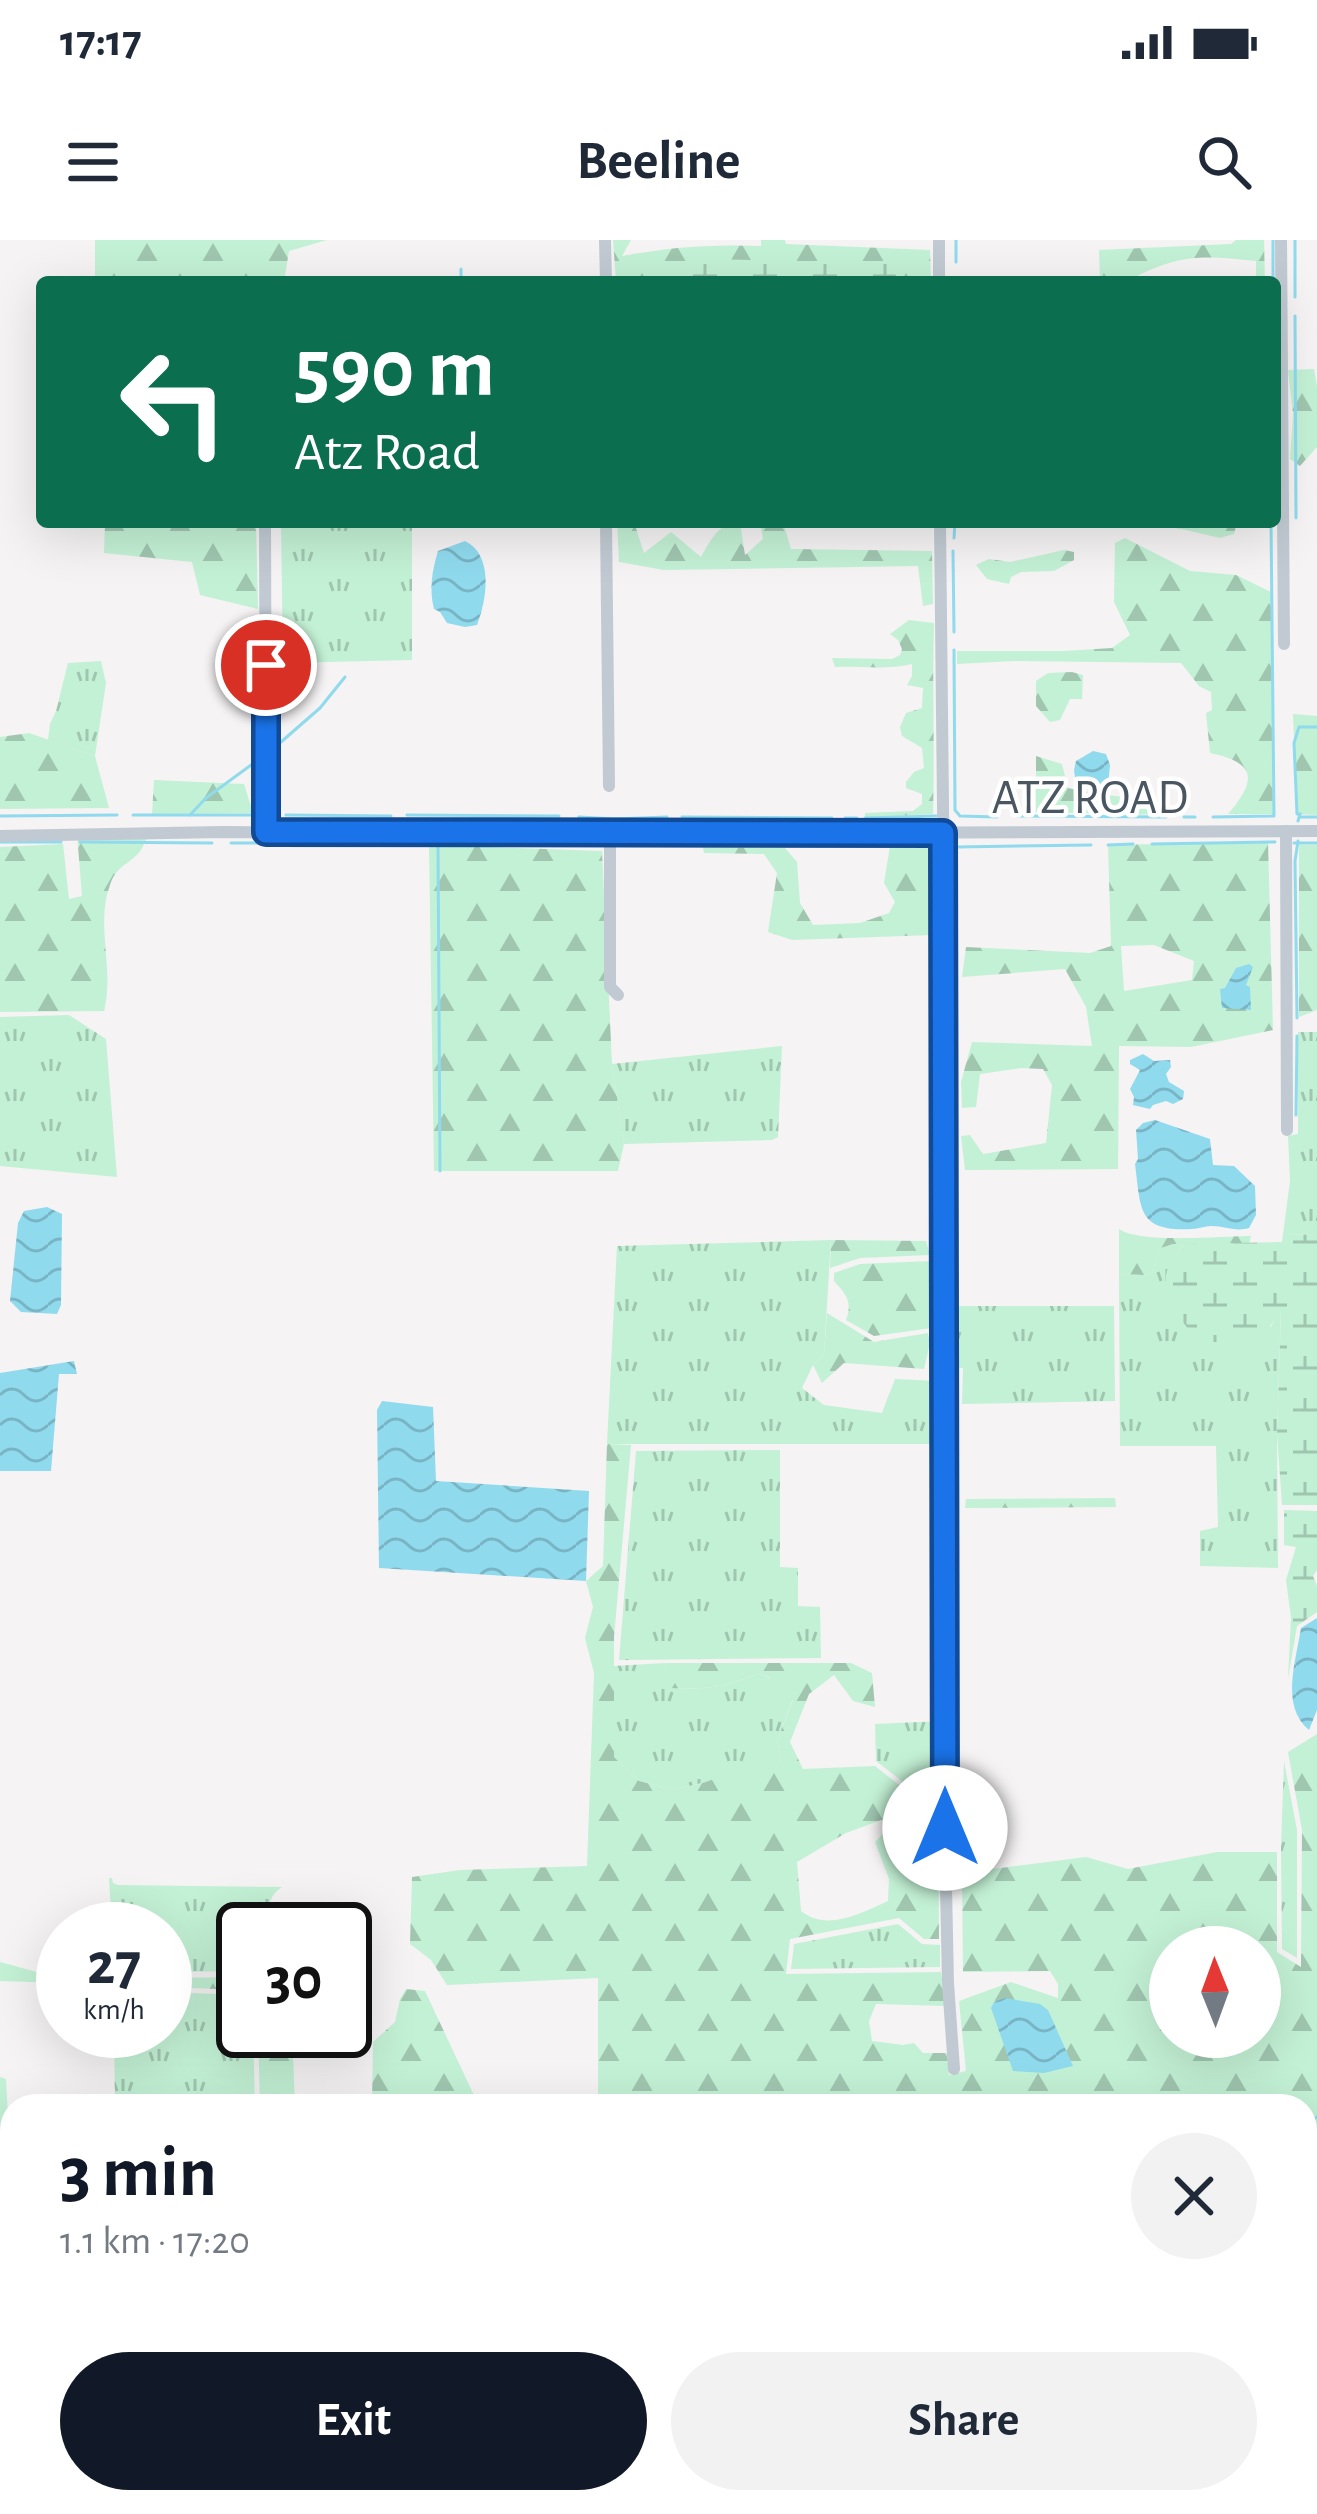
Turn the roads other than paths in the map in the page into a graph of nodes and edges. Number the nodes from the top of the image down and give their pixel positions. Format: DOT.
graph roads {
  1 [pos="605,240"];
  2 [pos="939,240"];
  3 [pos="1281,240"];
  4 [pos="606,276"];
  5 [pos="939,276"];
  6 [pos="265,528"];
  7 [pos="606,528"];
  8 [pos="940,528"];
  9 [pos="1284,644"];
  10 [pos="609,786"];
  11 [pos="1286,831"];
  12 [pos="1317,831"];
  13 [pos="266,832"];
  14 [pos="943,833"];
  15 [pos="610,834"];
  16 [pos="0,836"];
  17 [pos="618,995"];
  18 [pos="1287,1130"];
  19 [pos="954,2069"];
  1 -- 4 [label="street"];
  2 -- 5 [label="street"];
  3 -- 9 [label="street"];
  6 -- 13 [label="street"];
  7 -- 10 [label="street"];
  8 -- 14 [label="street"];
  11 -- 12 [label="street, ATZ ROAD"];
  11 -- 14 [label="street, ATZ ROAD"];
  11 -- 18 [label="street"];
  13 -- 15 [label="street, ATZ ROAD"];
  13 -- 16 [label="street, ATZ ROAD"];
  14 -- 15 [label="street, ATZ ROAD"];
  14 -- 19 [label="street"];
  15 -- 17 [label="street"];
}
